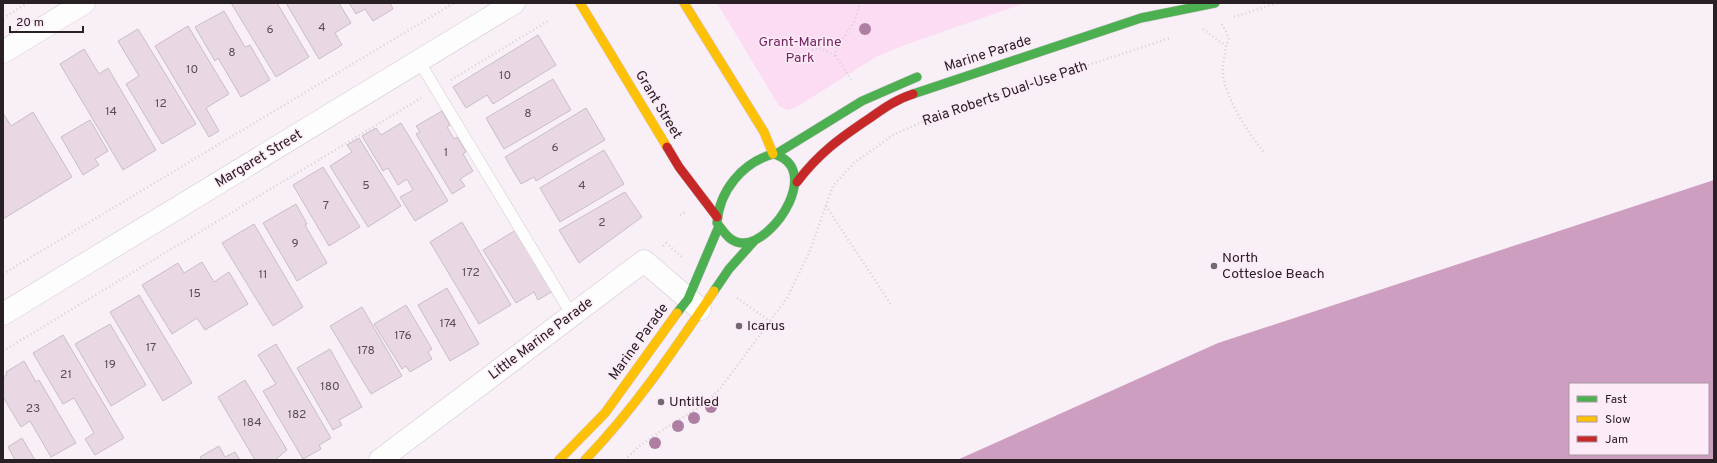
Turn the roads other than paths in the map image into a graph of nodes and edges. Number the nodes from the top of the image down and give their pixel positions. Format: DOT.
graph roads {
  1 [pos="84,3"];
  2 [pos="514,3"];
  3 [pos="580,3"];
  4 [pos="684,3"];
  5 [pos="1216,3"];
  6 [pos="3,52"];
  7 [pos="419,61"];
  8 [pos="924,75"];
  9 [pos="775,154"];
  10 [pos="796,182"];
  11 [pos="718,222"];
  12 [pos="755,240"];
  13 [pos="694,304"];
  14 [pos="3,314"];
  15 [pos="572,315"];
  16 [pos="380,460"];
  17 [pos="560,460"];
  18 [pos="585,460"];
  1 -- 6 [label="street"];
  2 -- 7 [label="street, Margaret Street"];
  3 -- 11 [label="street, Grant Street"];
  4 -- 9 [label="street"];
  5 -- 10 [label="street, Marine Parade"];
  7 -- 14 [label="street, Margaret Street"];
  7 -- 15 [label="lane"];
  8 -- 9 [label="street"];
  9 -- 10 [label="street"];
  9 -- 11 [label="street"];
  10 -- 12 [label="street"];
  11 -- 12 [label="street"];
  11 -- 13 [label="street, Marine Parade"];
  12 -- 13 [label="street, Marine Parade"];
  13 -- 15 [label="street, Little Marine Parade"];
  13 -- 17 [label="street, Marine Parade"];
  13 -- 18 [label="street, Marine Parade"];
  15 -- 16 [label="street, Little Marine Parade"];
}
